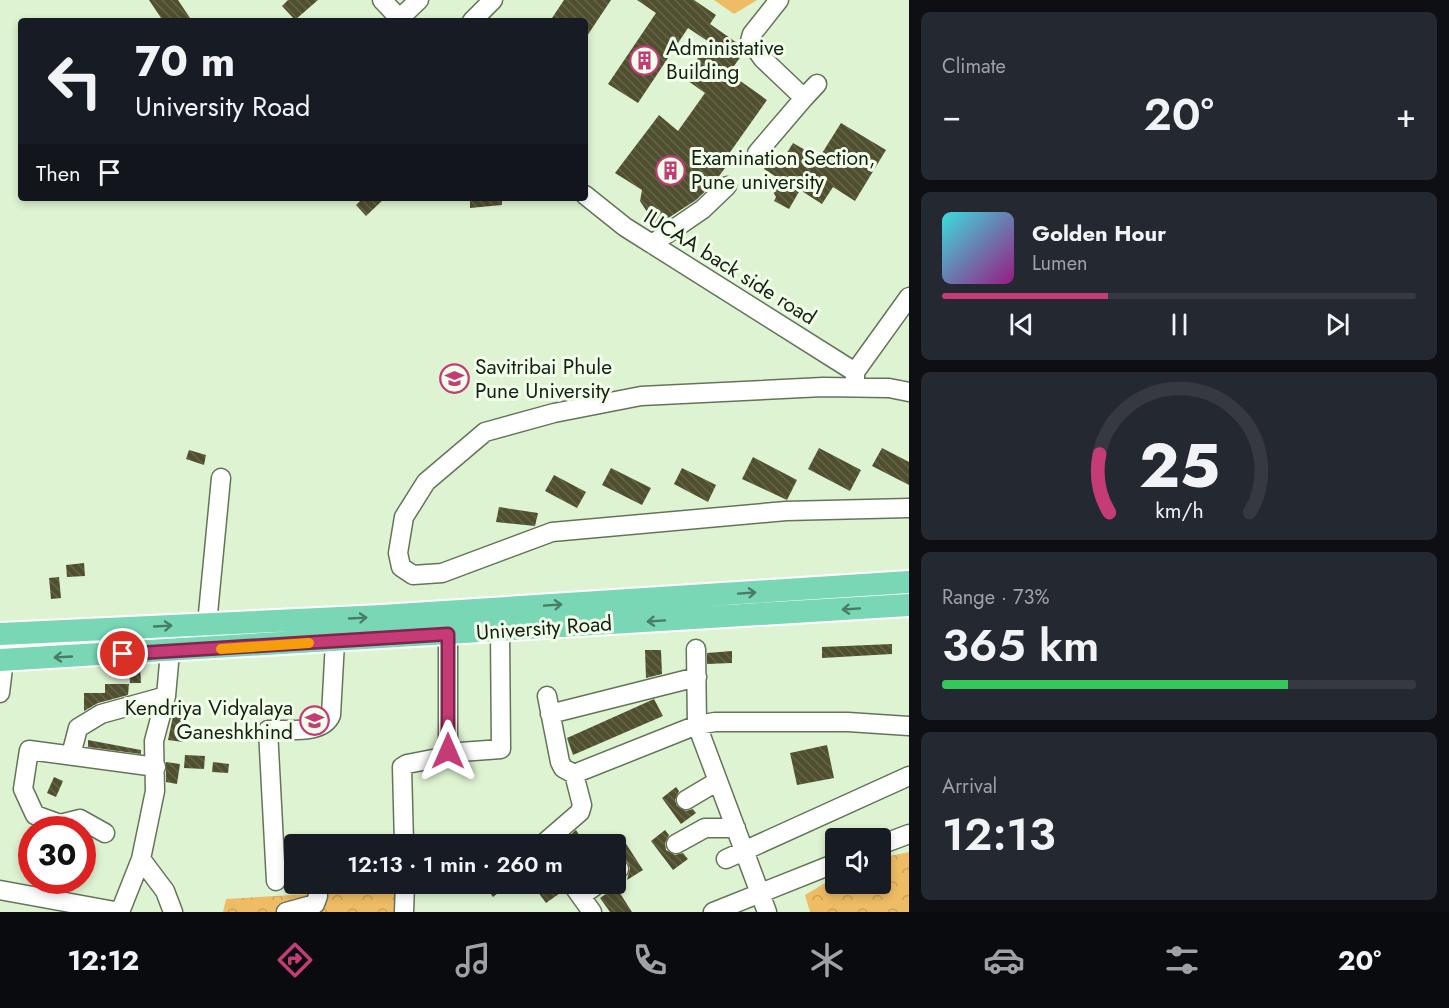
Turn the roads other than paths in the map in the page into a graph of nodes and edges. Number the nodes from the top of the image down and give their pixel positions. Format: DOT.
graph roads {
  1 [pos="382,0"];
  2 [pos="419,0"];
  3 [pos="493,0"];
  4 [pos="779,0"];
  5 [pos="399,18"];
  6 [pos="403,18"];
  7 [pos="475,18"];
  8 [pos="817,84"];
  9 [pos="804,98"];
  10 [pos="757,153"];
  11 [pos="727,186"];
  12 [pos="588,197"];
  13 [pos="652,244"];
  14 [pos="909,297"];
  15 [pos="855,380"];
  16 [pos="909,392"];
  17 [pos="221,478"];
  18 [pos="909,508"];
  19 [pos="909,582"];
  20 [pos="909,605"];
  21 [pos="207,624"];
  22 [pos="500,631"];
  23 [pos="4,634"];
  24 [pos="448,634"];
  25 [pos="335,642"];
  26 [pos="696,649"];
  27 [pos="170,652"];
  28 [pos="2,660"];
  29 [pos="697,677"];
  30 [pos="0,693"];
  31 [pos="166,696"];
  32 [pos="697,725"];
  33 [pos="909,726"];
  34 [pos="447,753"];
  35 [pos="71,755"];
  36 [pos="156,767"];
  37 [pos="574,774"];
  38 [pos="909,776"];
  39 [pos="718,781"];
  40 [pos="686,800"];
  41 [pos="725,800"];
  42 [pos="705,828"];
  43 [pos="736,828"];
  44 [pos="105,833"];
  45 [pos="404,834"];
  46 [pos="556,834"];
  47 [pos="909,834"];
  48 [pos="891,841"];
  49 [pos="676,844"];
  50 [pos="745,851"];
  51 [pos="141,859"];
  52 [pos="726,859"];
  53 [pos="825,867"];
  54 [pos="276,881"];
  55 [pos="0,890"];
  56 [pos="760,893"];
  57 [pos="405,894"];
  58 [pos="580,894"];
  59 [pos="318,896"];
  60 [pos="120,912"];
  61 [pos="173,912"];
  62 [pos="286,912"];
  63 [pos="404,912"];
  64 [pos="592,912"];
  65 [pos="713,912"];
  66 [pos="767,912"];
  1 -- 5 [label="street"];
  2 -- 6 [label="street"];
  3 -- 7 [label="street"];
  4 -- 9 [label="street"];
  8 -- 9 [label="street"];
  9 -- 10 [label="street"];
  11 -- 13 [label="street"];
  12 -- 13 [label="street, IUCAA back side road"];
  13 -- 15 [label="street, IUCAA back side road"];
  14 -- 15 [label="street"];
  15 -- 16 [label="street"];
  15 -- 18 [label="street"];
  17 -- 21 [label="street"];
  21 -- 19 [label="main road, University Road, one-way"];
  20 -- 22 [label="main road, University Road, one-way"];
  23 -- 21 [label="main road, University Road, one-way"];
  22 -- 24 [label="main road, University Road"];
  22 -- 34 [label="street"];
  23 -- 28 [label="street"];
  24 -- 25 [label="main road, University Road"];
  24 -- 34 [label="street"];
  25 -- 27 [label="main road, University Road"];
  25 -- 54 [label="street"];
  26 -- 29 [label="street"];
  27 -- 28 [label="main road, University Road, one-way"];
  27 -- 31 [label="street"];
  28 -- 30 [label="street"];
  29 -- 32 [label="street"];
  29 -- 37 [label="street"];
  31 -- 35 [label="street"];
  31 -- 36 [label="street"];
  32 -- 33 [label="street"];
  32 -- 37 [label="street"];
  32 -- 39 [label="street"];
  34 -- 45 [label="street"];
  35 -- 36 [label="street"];
  35 -- 44 [label="street"];
  36 -- 51 [label="street"];
  37 -- 46 [label="street"];
  38 -- 50 [label="street"];
  39 -- 40 [label="street"];
  39 -- 41 [label="street"];
  41 -- 42 [label="street"];
  41 -- 43 [label="street"];
  42 -- 43 [label="street"];
  42 -- 49 [label="street"];
  43 -- 50 [label="street"];
  47 -- 48 [label="street"];
  50 -- 52 [label="street"];
  50 -- 56 [label="street"];
  51 -- 60 [label="street"];
  51 -- 61 [label="street"];
  53 -- 56 [label="street"];
  55 -- 60 [label="street"];
  56 -- 65 [label="street"];
  56 -- 66 [label="street"];
  57 -- 63 [label="street"];
  58 -- 64 [label="street"];
  59 -- 62 [label="street"];
}
